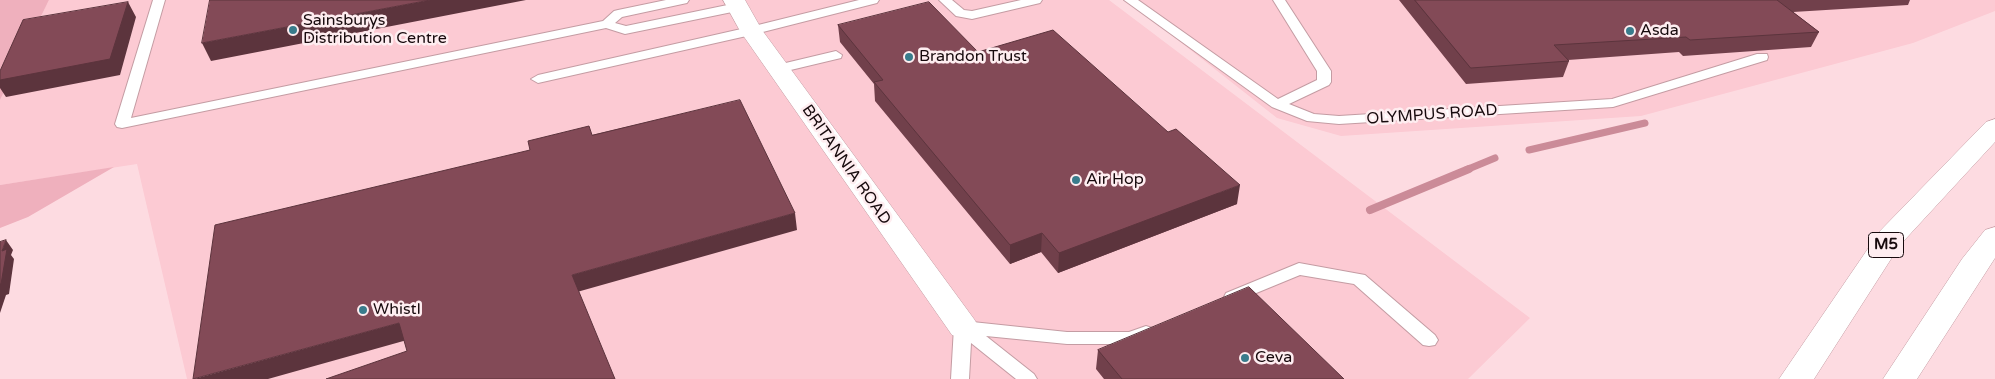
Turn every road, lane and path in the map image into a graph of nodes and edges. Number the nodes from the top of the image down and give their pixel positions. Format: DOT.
graph roads {
  1 [pos="159,0"];
  2 [pos="683,0"];
  3 [pos="945,0"];
  4 [pos="1036,0"];
  5 [pos="1130,0"];
  6 [pos="1279,0"];
  7 [pos="867,1"];
  8 [pos="736,3"];
  9 [pos="607,24"];
  10 [pos="751,31"];
  11 [pos="836,55"];
  12 [pos="1762,57"];
  13 [pos="778,68"];
  14 [pos="538,79"];
  15 [pos="1277,104"];
  16 [pos="1995,127"];
  17 [pos="1995,237"];
  18 [pos="1995,259"];
  19 [pos="1962,284"];
  20 [pos="1219,302"];
  21 [pos="963,327"];
  22 [pos="1157,327"];
  23 [pos="1429,340"];
  24 [pos="960,379"];
  25 [pos="1028,379"];
  26 [pos="1796,379"];
  27 [pos="1900,379"];
  1 -- 9 [label="lane"];
  2 -- 9 [label="lane"];
  3 -- 4 [label="lane"];
  5 -- 15 [label="lane, OLYMPUS ROAD"];
  6 -- 15 [label="lane"];
  7 -- 10 [label="lane"];
  8 -- 9 [label="lane"];
  8 -- 10 [label="main road, BRITANNIA ROAD"];
  10 -- 13 [label="main road, BRITANNIA ROAD"];
  10 -- 14 [label="lane"];
  11 -- 13 [label="lane"];
  12 -- 15 [label="lane, OLYMPUS ROAD"];
  13 -- 21 [label="main road, BRITANNIA ROAD"];
  16 -- 26 [label="main road, M5"];
  17 -- 19 [label="main road"];
  18 -- 19 [label="main road"];
  19 -- 27 [label="main road"];
  20 -- 23 [label="lane"];
  21 -- 22 [label="lane"];
  21 -- 24 [label="lane"];
  21 -- 25 [label="lane"];
}
